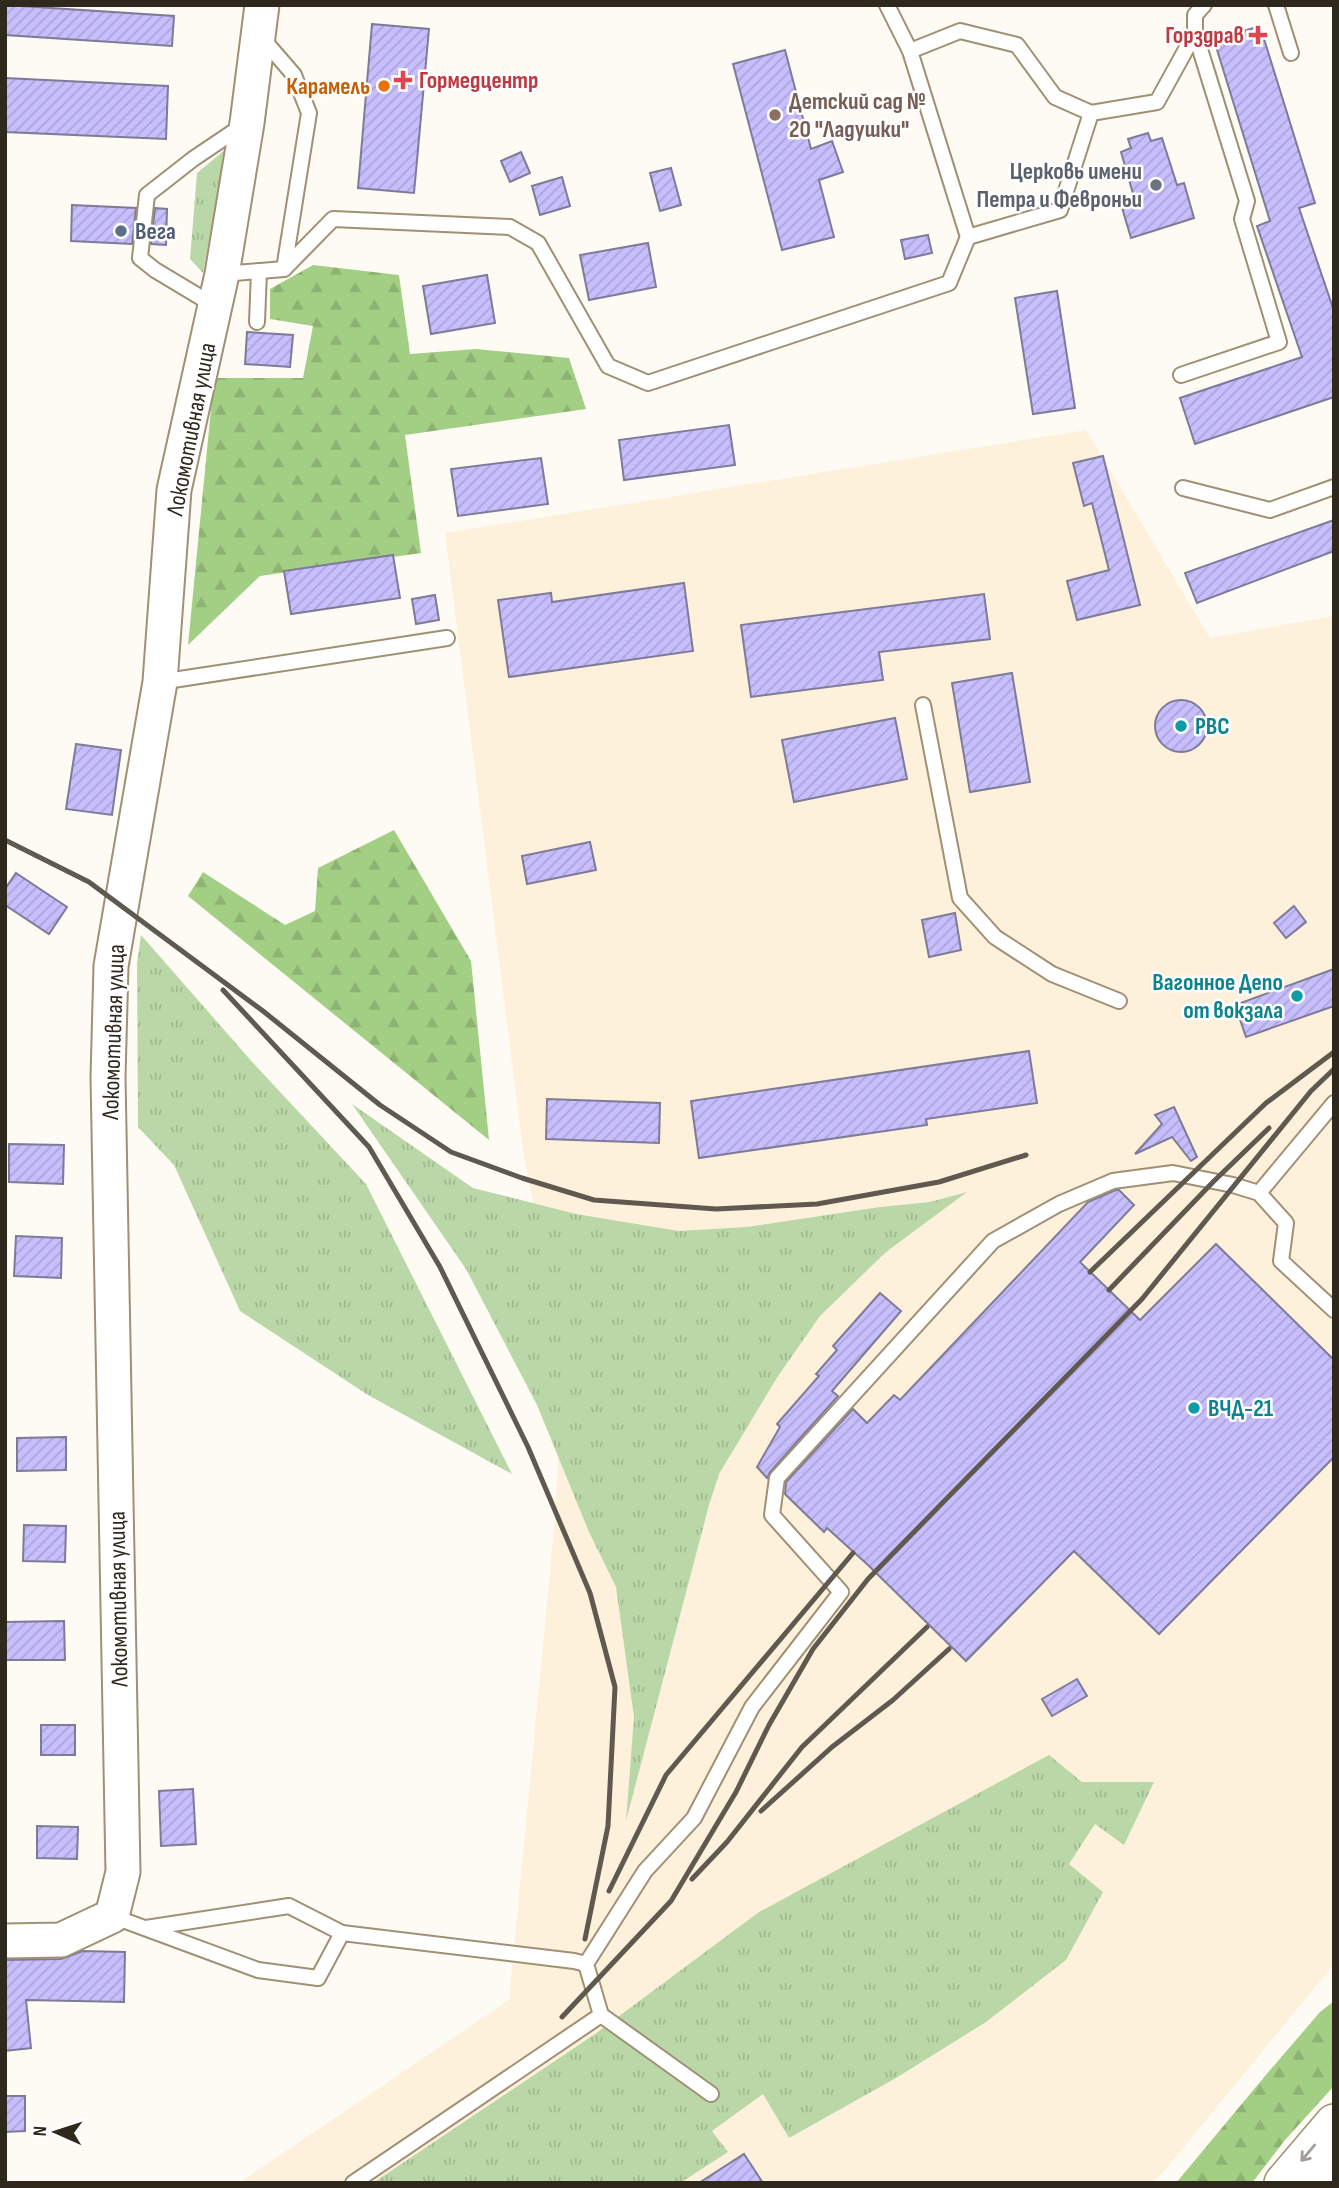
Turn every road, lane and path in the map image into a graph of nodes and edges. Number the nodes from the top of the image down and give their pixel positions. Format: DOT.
graph roads {
  1 [pos="887,5"];
  2 [pos="1204,5"];
  3 [pos="1276,5"];
  4 [pos="260,20"];
  5 [pos="1195,33"];
  6 [pos="910,51"];
  7 [pos="1291,53"];
  8 [pos="1091,113"];
  9 [pos="247,123"];
  10 [pos="968,236"];
  11 [pos="284,270"];
  12 [pos="259,271"];
  13 [pos="222,274"];
  14 [pos="216,307"];
  15 [pos="257,322"];
  16 [pos="1181,376"];
  17 [pos="1334,487"];
  18 [pos="1183,488"];
  19 [pos="447,638"];
  20 [pos="160,682"];
  21 [pos="923,705"];
  22 [pos="1119,1001"];
  23 [pos="1334,1104"];
  24 [pos="1259,1193"];
  25 [pos="1334,1310"];
  26 [pos="112,1916"];
  27 [pos="146,1928"];
  28 [pos="342,1933"];
  29 [pos="5,1941"];
  30 [pos="586,1964"];
  31 [pos="601,2015"];
  32 [pos="711,2094"];
  33 [pos="1334,2123"];
  34 [pos="1334,2166"];
  35 [pos="353,2183"];
  36 [pos="1283,2183"];
  37 [pos="1315,2183"];
  1 -- 6 [label="lane"];
  2 -- 5 [label="lane"];
  3 -- 7 [label="lane"];
  4 -- 9 [label="street, Локомотивная улица"];
  4 -- 11 [label="lane"];
  5 -- 8 [label="lane"];
  5 -- 16 [label="lane"];
  6 -- 8 [label="lane"];
  6 -- 10 [label="lane"];
  8 -- 10 [label="lane"];
  9 -- 13 [label="street, Локомотивная улица"];
  9 -- 14 [label="lane"];
  10 -- 11 [label="lane"];
  11 -- 12 [label="lane"];
  12 -- 13 [label="lane"];
  12 -- 15 [label="lane"];
  13 -- 14 [label="street, Локомотивная улица"];
  14 -- 20 [label="street, Локомотивная улица"];
  17 -- 18 [label="lane"];
  19 -- 20 [label="lane"];
  20 -- 26 [label="street, Локомотивная улица"];
  21 -- 22 [label="lane"];
  23 -- 24 [label="lane"];
  24 -- 25 [label="lane"];
  24 -- 30 [label="lane"];
  26 -- 27 [label="lane"];
  26 -- 29 [label="street"];
  27 -- 28 [label="lane"];
  27 -- 28 [label="lane"];
  28 -- 30 [label="lane"];
  30 -- 31 [label="lane"];
  31 -- 32 [label="lane"];
  31 -- 35 [label="lane"];
  33 -- 36 [label="main road, one-way"];
  34 -- 37 [label="main road"];
}
